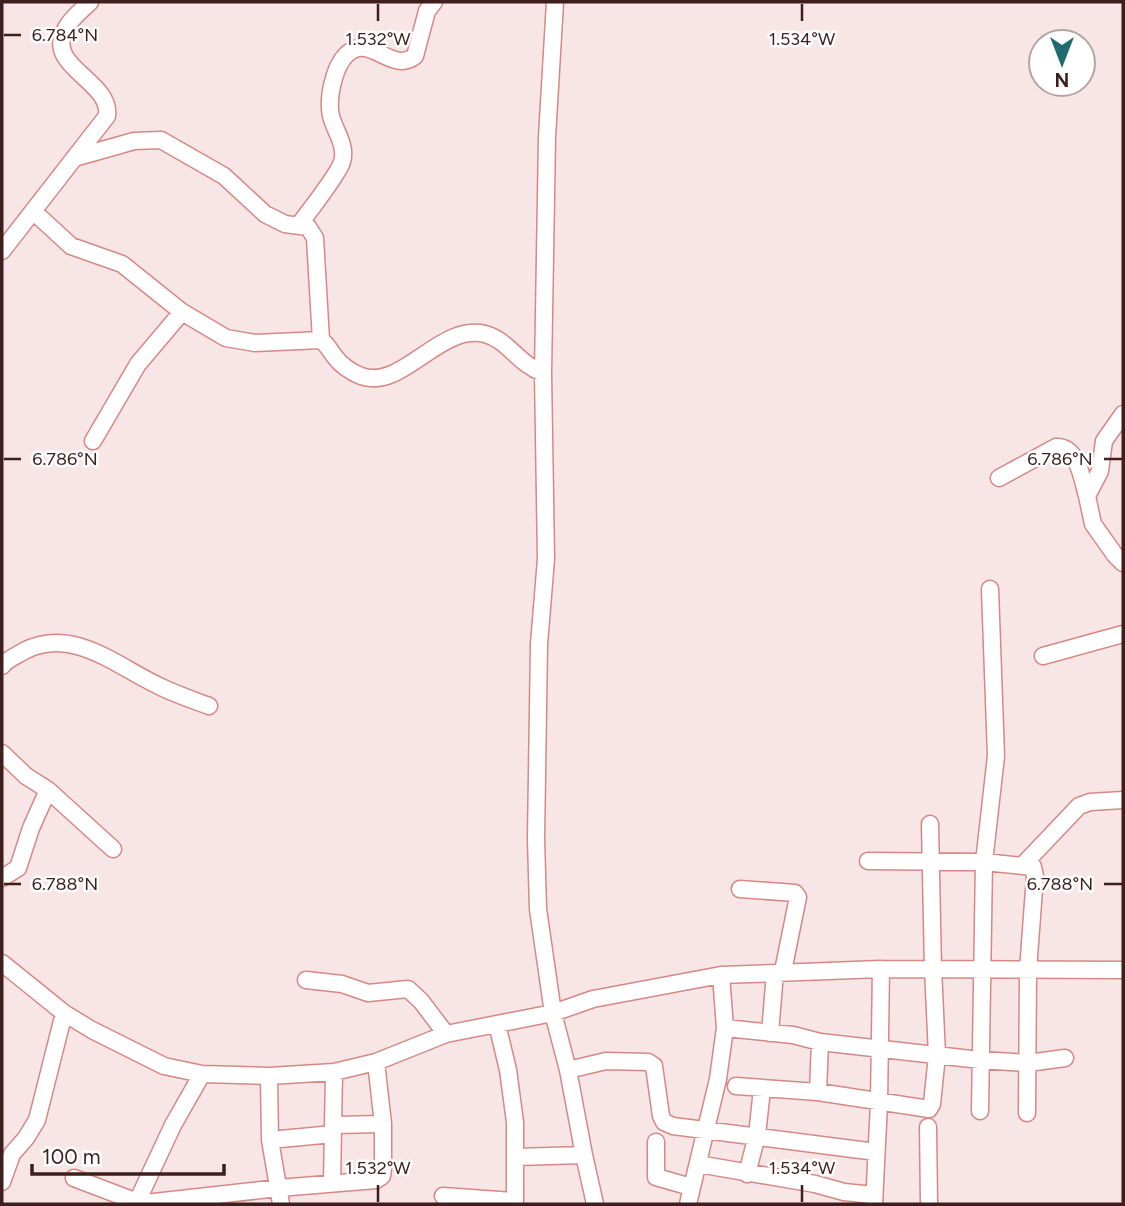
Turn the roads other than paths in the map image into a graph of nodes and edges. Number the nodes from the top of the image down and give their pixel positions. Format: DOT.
graph roads {
  1 [pos="90,2"];
  2 [pos="434,2"];
  3 [pos="555,2"];
  4 [pos="74,158"];
  5 [pos="33,211"];
  6 [pos="299,225"];
  7 [pos="2,251"];
  8 [pos="182,312"];
  9 [pos="321,340"];
  10 [pos="543,373"];
  11 [pos="1123,414"];
  12 [pos="93,441"];
  13 [pos="999,478"];
  14 [pos="1087,496"];
  15 [pos="1123,563"];
  16 [pos="990,589"];
  17 [pos="1123,634"];
  18 [pos="1043,656"];
  19 [pos="2,666"];
  20 [pos="209,706"];
  21 [pos="2,753"];
  22 [pos="48,790"];
  23 [pos="1123,800"];
  24 [pos="930,824"];
  25 [pos="113,849"];
  26 [pos="868,861"];
  27 [pos="931,862"];
  28 [pos="984,862"];
  29 [pos="1022,866"];
  30 [pos="2,878"];
  31 [pos="740,889"];
  32 [pos="2,963"];
  33 [pos="881,969"];
  34 [pos="933,969"];
  35 [pos="1028,970"];
  36 [pos="1123,970"];
  37 [pos="984,971"];
  38 [pos="779,972"];
  39 [pos="721,975"];
  40 [pos="306,980"];
  41 [pos="64,1013"];
  42 [pos="553,1013"];
  43 [pos="497,1024"];
  44 [pos="725,1028"];
  45 [pos="770,1033"];
  46 [pos="446,1034"];
  47 [pos="820,1042"];
  48 [pos="879,1048"];
  49 [pos="937,1055"];
  50 [pos="1065,1058"];
  51 [pos="980,1060"];
  52 [pos="376,1062"];
  53 [pos="1028,1063"];
  54 [pos="568,1070"];
  55 [pos="334,1072"];
  56 [pos="202,1074"];
  57 [pos="270,1076"];
  58 [pos="736,1086"];
  59 [pos="762,1089"];
  60 [pos="818,1092"];
  61 [pos="878,1103"];
  62 [pos="980,1111"];
  63 [pos="1027,1113"];
  64 [pos="383,1124"];
  65 [pos="928,1127"];
  66 [pos="333,1129"];
  67 [pos="705,1129"];
  68 [pos="757,1135"];
  69 [pos="270,1140"];
  70 [pos="656,1142"];
  71 [pos="876,1152"];
  72 [pos="583,1155"];
  73 [pos="516,1157"];
  74 [pos="698,1164"];
  75 [pos="747,1174"];
  76 [pos="74,1178"];
  77 [pos="2,1182"];
  78 [pos="332,1183"];
  79 [pos="691,1186"];
  80 [pos="280,1196"];
  81 [pos="443,1196"];
  82 [pos="873,1199"];
  83 [pos="515,1202"];
  84 [pos="137,1203"];
  85 [pos="596,1204"];
  86 [pos="688,1204"];
  87 [pos="929,1204"];
  1 -- 4 [label="street"];
  2 -- 6 [label="street"];
  3 -- 10 [label="street"];
  4 -- 5 [label="street"];
  4 -- 6 [label="street"];
  5 -- 7 [label="street"];
  5 -- 8 [label="street"];
  6 -- 9 [label="street"];
  8 -- 9 [label="street"];
  8 -- 12 [label="street"];
  9 -- 10 [label="street"];
  10 -- 42 [label="street"];
  11 -- 14 [label="street"];
  13 -- 14 [label="street"];
  14 -- 15 [label="street"];
  16 -- 28 [label="street"];
  17 -- 18 [label="street"];
  19 -- 20 [label="street"];
  21 -- 22 [label="street"];
  22 -- 25 [label="street"];
  22 -- 30 [label="street"];
  23 -- 29 [label="street"];
  24 -- 27 [label="street"];
  26 -- 27 [label="street"];
  27 -- 28 [label="street"];
  27 -- 34 [label="street"];
  28 -- 29 [label="street"];
  28 -- 37 [label="street"];
  29 -- 35 [label="street"];
  31 -- 38 [label="street"];
  32 -- 41 [label="street"];
  33 -- 34 [label="street"];
  33 -- 38 [label="street"];
  33 -- 48 [label="street"];
  34 -- 37 [label="street"];
  34 -- 49 [label="street"];
  35 -- 36 [label="street"];
  35 -- 37 [label="street"];
  35 -- 53 [label="street"];
  37 -- 51 [label="street"];
  38 -- 39 [label="street"];
  38 -- 45 [label="street"];
  39 -- 42 [label="street"];
  39 -- 44 [label="street"];
  40 -- 46 [label="street"];
  41 -- 56 [label="street"];
  41 -- 77 [label="street"];
  42 -- 43 [label="street"];
  42 -- 54 [label="street"];
  43 -- 46 [label="street"];
  43 -- 73 [label="street"];
  44 -- 45 [label="street"];
  44 -- 67 [label="street"];
  45 -- 47 [label="street"];
  46 -- 52 [label="street"];
  47 -- 48 [label="street"];
  47 -- 60 [label="street"];
  48 -- 49 [label="street"];
  48 -- 61 [label="street"];
  49 -- 51 [label="street"];
  49 -- 61 [label="street"];
  50 -- 53 [label="street"];
  51 -- 53 [label="street"];
  51 -- 62 [label="street"];
  52 -- 55 [label="street"];
  52 -- 64 [label="street"];
  53 -- 63 [label="street"];
  54 -- 67 [label="street"];
  54 -- 72 [label="street"];
  55 -- 57 [label="street"];
  55 -- 66 [label="street"];
  56 -- 57 [label="street"];
  56 -- 84 [label="street"];
  57 -- 69 [label="street"];
  58 -- 59 [label="street"];
  59 -- 60 [label="street"];
  59 -- 68 [label="street"];
  60 -- 61 [label="street"];
  61 -- 71 [label="street"];
  64 -- 66 [label="street"];
  64 -- 78 [label="street"];
  65 -- 87 [label="street"];
  66 -- 69 [label="street"];
  66 -- 78 [label="street"];
  67 -- 68 [label="street"];
  67 -- 74 [label="street"];
  68 -- 71 [label="street"];
  68 -- 75 [label="street"];
  69 -- 80 [label="street"];
  70 -- 79 [label="street"];
  71 -- 82 [label="street"];
  72 -- 73 [label="street"];
  72 -- 85 [label="street"];
  73 -- 83 [label="street"];
  74 -- 75 [label="street"];
  74 -- 79 [label="street"];
  75 -- 82 [label="street"];
  76 -- 84 [label="street"];
  78 -- 80 [label="street"];
  79 -- 86 [label="street"];
  80 -- 84 [label="street"];
  81 -- 83 [label="street"];
}
